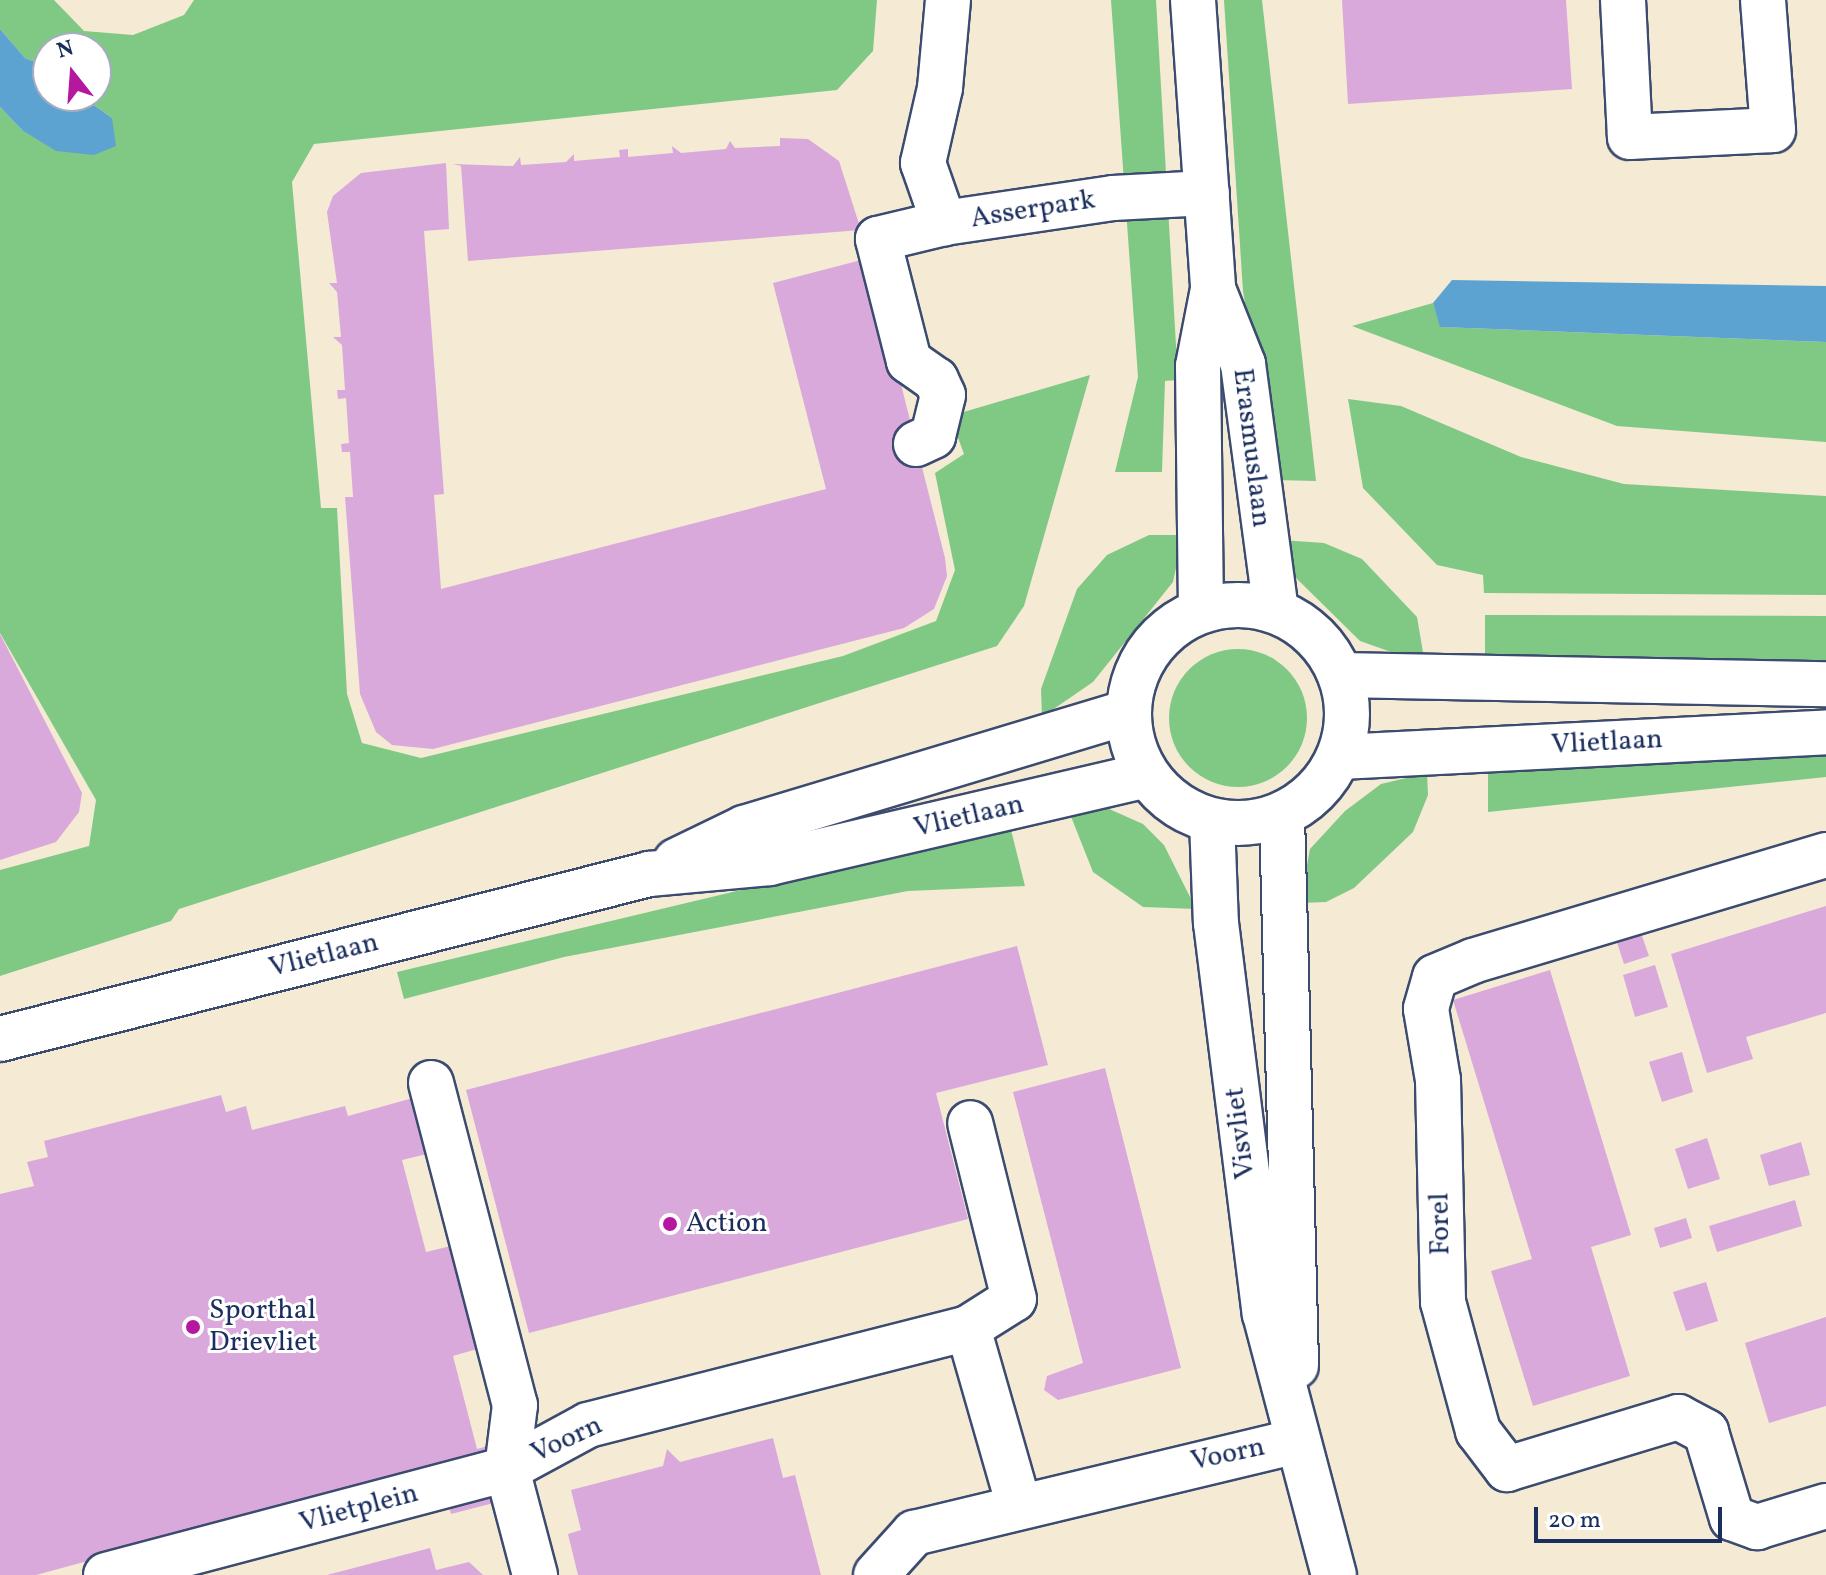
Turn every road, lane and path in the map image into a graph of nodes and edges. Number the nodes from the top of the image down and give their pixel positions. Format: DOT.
graph roads {
  1 [pos="948,0"];
  2 [pos="1193,0"];
  3 [pos="1623,0"];
  4 [pos="1763,0"];
  5 [pos="1207,193"];
  6 [pos="944,223"];
  7 [pos="1213,289"];
  8 [pos="916,444"];
  9 [pos="1201,611"];
  10 [pos="1276,611"];
  11 [pos="1340,675"];
  12 [pos="1826,684"];
  13 [pos="1128,712"];
  14 [pos="1826,732"];
  15 [pos="1340,757"];
  16 [pos="1146,775"];
  17 [pos="1282,815"];
  18 [pos="1212,821"];
  19 [pos="1826,855"];
  20 [pos="649,874"];
  21 [pos="0,1039"];
  22 [pos="431,1083"];
  23 [pos="970,1123"];
  24 [pos="968,1328"];
  25 [pos="1297,1441"];
  26 [pos="507,1469"];
  27 [pos="1019,1506"];
  28 [pos="1826,1506"];
  29 [pos="106,1575"];
  30 [pos="535,1575"];
  31 [pos="876,1575"];
  32 [pos="1334,1575"];
  1 -- 6 [label="street, Asserpark"];
  2 -- 5 [label="street, Erasmuslaan"];
  3 -- 4 [label="street"];
  5 -- 6 [label="street, Asserpark"];
  5 -- 7 [label="street, Erasmuslaan"];
  6 -- 8 [label="street"];
  7 -- 9 [label="street, Erasmuslaan"];
  7 -- 10 [label="street, Erasmuslaan"];
  9 -- 10 [label="street"];
  9 -- 13 [label="street"];
  10 -- 11 [label="street"];
  11 -- 12 [label="street, Vlietlaan"];
  11 -- 15 [label="street"];
  13 -- 16 [label="street"];
  13 -- 20 [label="street, Vlietlaan"];
  14 -- 15 [label="street, Vlietlaan"];
  15 -- 17 [label="street"];
  16 -- 18 [label="street"];
  16 -- 20 [label="street, Vlietlaan"];
  17 -- 18 [label="street"];
  17 -- 25 [label="street, Visvliet"];
  18 -- 25 [label="street, Visvliet"];
  19 -- 28 [label="street, Forel"];
  20 -- 21 [label="street, Vlietlaan"];
  22 -- 26 [label="street, Voorn"];
  23 -- 24 [label="street, Voorn"];
  24 -- 26 [label="street, Voorn"];
  24 -- 27 [label="street"];
  25 -- 27 [label="street, Voorn"];
  25 -- 32 [label="street, Visvliet"];
  26 -- 29 [label="street, Vlietplein"];
  26 -- 30 [label="street"];
  27 -- 31 [label="street, Voorn"];
}
